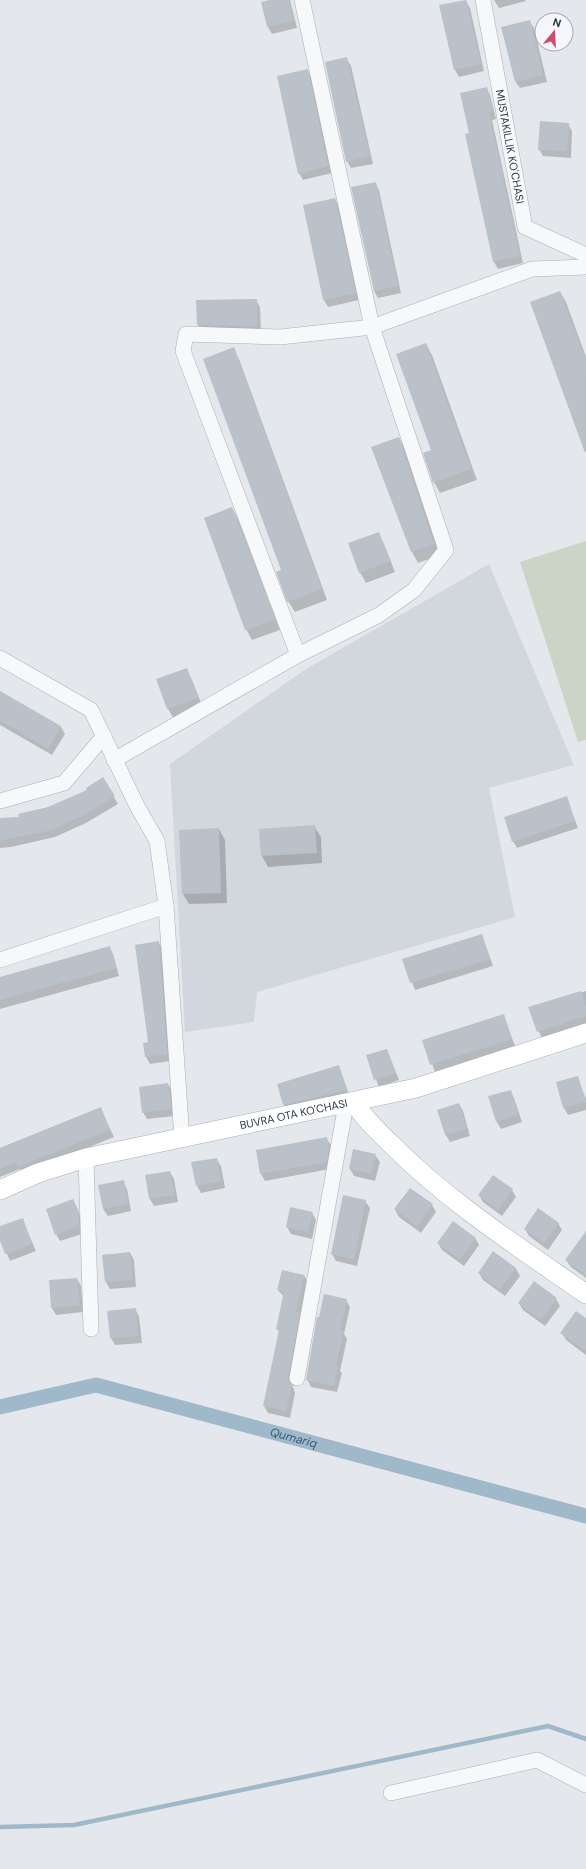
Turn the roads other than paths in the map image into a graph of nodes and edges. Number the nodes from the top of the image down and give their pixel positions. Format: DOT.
graph roads {
  1 [pos="302,0"];
  2 [pos="483,0"];
  3 [pos="586,255"];
  4 [pos="586,267"];
  5 [pos="372,327"];
  6 [pos="298,655"];
  7 [pos="0,658"];
  8 [pos="104,736"];
  9 [pos="114,760"];
  10 [pos="0,801"];
  11 [pos="166,906"];
  12 [pos="0,960"];
  13 [pos="586,1033"];
  14 [pos="350,1103"];
  15 [pos="182,1139"];
  16 [pos="86,1158"];
  17 [pos="0,1190"];
  18 [pos="586,1294"];
  19 [pos="91,1329"];
  20 [pos="297,1378"];
  21 [pos="586,1785"];
  22 [pos="391,1793"];
  1 -- 5 [label="street"];
  2 -- 3 [label="street, MUSTAKILLIK KO'CHASI"];
  4 -- 5 [label="street"];
  5 -- 6 [label="street"];
  5 -- 6 [label="street"];
  6 -- 9 [label="street"];
  7 -- 8 [label="street"];
  8 -- 9 [label="street"];
  8 -- 10 [label="street"];
  9 -- 11 [label="street"];
  11 -- 12 [label="street"];
  11 -- 15 [label="street"];
  13 -- 14 [label="main road, BUVRA OTA KO'CHASI"];
  14 -- 15 [label="main road, BUVRA OTA KO'CHASI"];
  14 -- 18 [label="main road"];
  14 -- 20 [label="street"];
  15 -- 16 [label="main road, BUVRA OTA KO'CHASI"];
  16 -- 17 [label="main road, BUVRA OTA KO'CHASI"];
  16 -- 19 [label="street"];
  21 -- 22 [label="street"];
}
